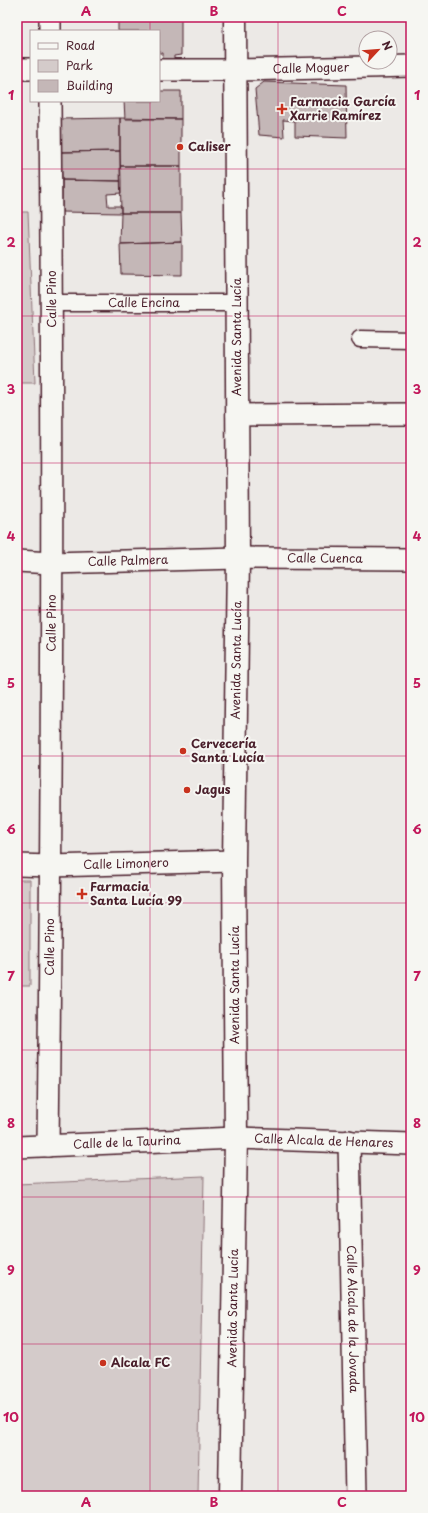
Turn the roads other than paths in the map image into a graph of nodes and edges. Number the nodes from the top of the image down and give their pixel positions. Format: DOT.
graph roads {
  1 [pos="50,17"];
  2 [pos="235,17"];
  3 [pos="50,30"];
  4 [pos="411,66"];
  5 [pos="17,69"];
  6 [pos="30,69"];
  7 [pos="160,70"];
  8 [pos="235,70"];
  9 [pos="50,102"];
  10 [pos="52,303"];
  11 [pos="236,303"];
  12 [pos="360,339"];
  13 [pos="411,340"];
  14 [pos="237,414"];
  15 [pos="411,414"];
  16 [pos="238,558"];
  17 [pos="411,559"];
  18 [pos="17,561"];
  19 [pos="51,563"];
  20 [pos="234,861"];
  21 [pos="17,865"];
  22 [pos="51,866"];
  23 [pos="236,1138"];
  24 [pos="349,1141"];
  25 [pos="411,1144"];
  26 [pos="48,1146"];
  27 [pos="17,1147"];
  28 [pos="230,1496"];
  29 [pos="356,1496"];
  1 -- 3 [label="street"];
  2 -- 8 [label="street, Avenida Santa Lucía"];
  4 -- 8 [label="street, Calle Moguer"];
  5 -- 6 [label="street"];
  7 -- 8 [label="street, Calle Moguer"];
  8 -- 11 [label="street, Avenida Santa Lucía"];
  9 -- 10 [label="street, Calle Pino"];
  10 -- 11 [label="street, Calle Encina"];
  10 -- 19 [label="street, Calle Pino"];
  11 -- 14 [label="street, Avenida Santa Lucía"];
  12 -- 13 [label="street"];
  14 -- 15 [label="street"];
  14 -- 16 [label="street, Avenida Santa Lucía"];
  16 -- 17 [label="street, Calle Cuenca"];
  16 -- 19 [label="street, Calle Palmera"];
  16 -- 20 [label="street, Avenida Santa Lucía"];
  18 -- 19 [label="street, Calle Palmera"];
  19 -- 22 [label="street, Calle Pino"];
  20 -- 22 [label="street, Calle Limonero"];
  20 -- 23 [label="street, Avenida Santa Lucía"];
  21 -- 22 [label="street, Calle Limonero"];
  22 -- 26 [label="street, Calle Pino"];
  23 -- 24 [label="street, Calle Alcala de Henares"];
  23 -- 26 [label="street, Calle de la Taurina"];
  23 -- 28 [label="street, Avenida Santa Lucía"];
  24 -- 25 [label="street, Calle Alcala de Henares"];
  24 -- 29 [label="street, Calle Alcala de la Jovada"];
  26 -- 27 [label="street, Calle de la Taurina"];
}
